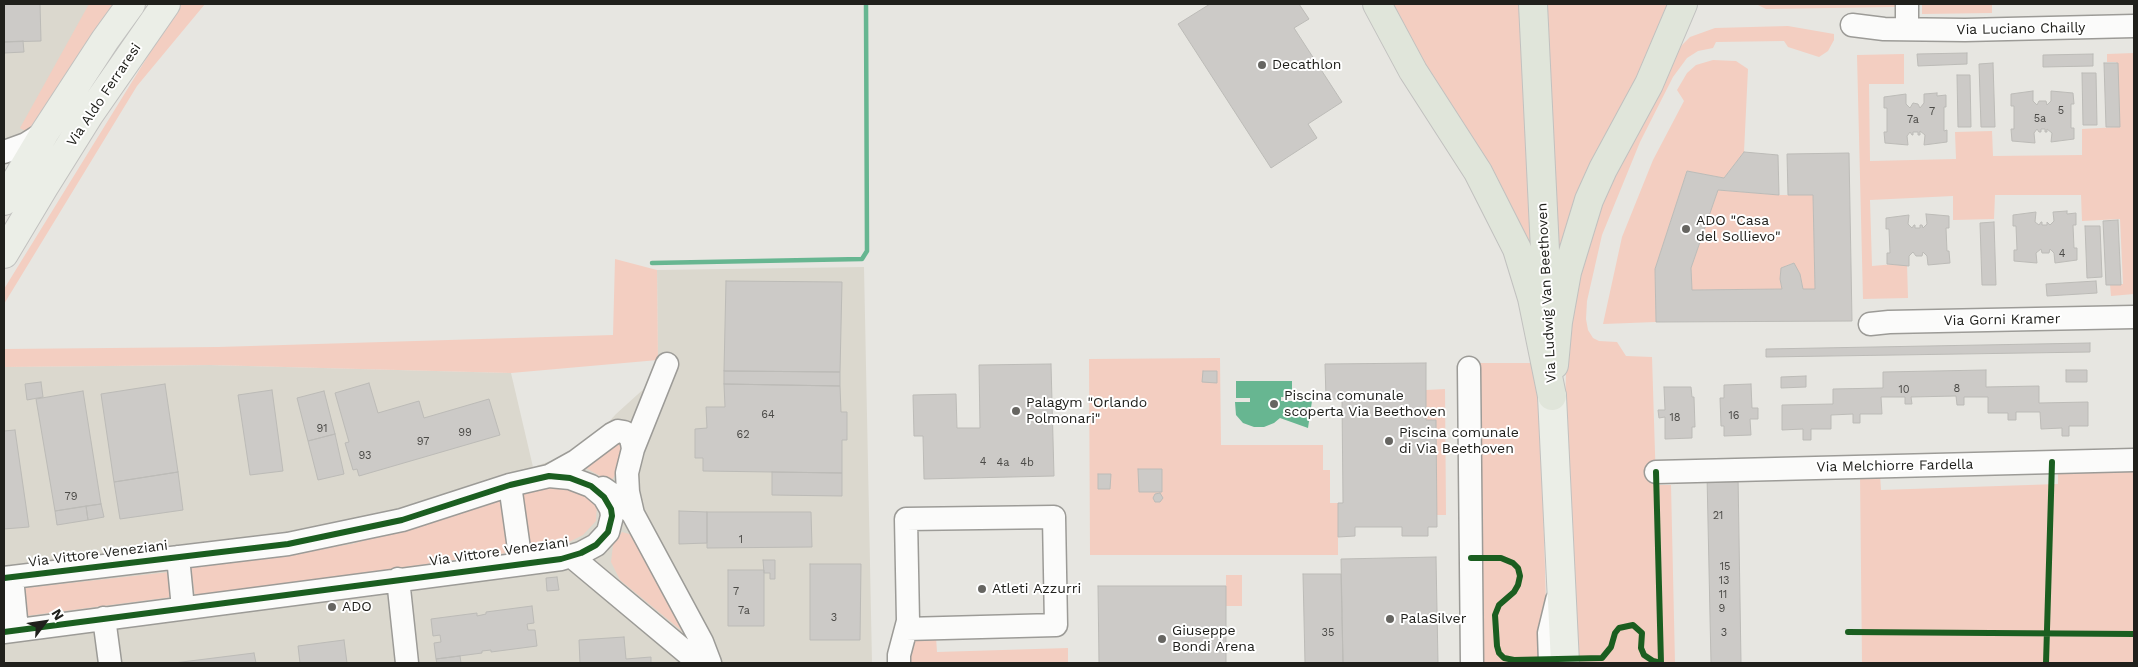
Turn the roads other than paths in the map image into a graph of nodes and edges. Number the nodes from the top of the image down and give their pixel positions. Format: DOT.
graph roads {
  1 [pos="132,4"];
  2 [pos="166,4"];
  3 [pos="1377,4"];
  4 [pos="1534,4"];
  5 [pos="1683,4"];
  6 [pos="1906,4"];
  7 [pos="1852,25"];
  8 [pos="2134,26"];
  9 [pos="1907,29"];
  10 [pos="45,132"];
  11 [pos="4,152"];
  12 [pos="9,170"];
  13 [pos="44,187"];
  14 [pos="4,201"];
  15 [pos="4,254"];
  16 [pos="2134,317"];
  17 [pos="1870,324"];
  18 [pos="667,364"];
  19 [pos="1469,368"];
  20 [pos="1552,396"];
  21 [pos="633,449"];
  22 [pos="2134,460"];
  23 [pos="1656,472"];
  24 [pos="548,476"];
  25 [pos="582,481"];
  26 [pos="510,485"];
  27 [pos="633,514"];
  28 [pos="571,556"];
  29 [pos="178,557"];
  30 [pos="521,563"];
  31 [pos="8,577"];
  32 [pos="398,579"];
  33 [pos="1561,582"];
  34 [pos="183,608"];
  35 [pos="104,618"];
  36 [pos="906,629"];
  37 [pos="10,631"];
  38 [pos="894,660"];
  39 [pos="110,663"];
  40 [pos="407,663"];
  41 [pos="699,663"];
  42 [pos="710,663"];
  43 [pos="1472,663"];
  44 [pos="1550,663"];
  45 [pos="1565,663"];
  1 -- 10 [label="main road, Via Aldo Ferraresi"];
  2 -- 13 [label="main road, Via Aldo Ferraresi"];
  3 -- 20 [label="highway"];
  4 -- 20 [label="highway, Via Ludwig Van Beethoven"];
  5 -- 20 [label="highway"];
  6 -- 9 [label="street"];
  7 -- 9 [label="street"];
  8 -- 9 [label="street, Via Luciano Chailly"];
  10 -- 11 [label="street"];
  10 -- 12 [label="main road, Via Aldo Ferraresi"];
  12 -- 13 [label="main road"];
  12 -- 14 [label="main road, Via Aldo Ferraresi"];
  13 -- 15 [label="main road, Via Aldo Ferraresi"];
  16 -- 17 [label="street, Via Gorni Kramer"];
  18 -- 21 [label="street"];
  19 -- 43 [label="street"];
  20 -- 33 [label="main road, Via Ludwig Van Beethoven"];
  21 -- 24 [label="street"];
  21 -- 27 [label="street"];
  22 -- 23 [label="street, Via Melchiorre Fardella"];
  24 -- 25 [label="street, Via Vittore Veneziani"];
  24 -- 26 [label="street, Via Vittore Veneziani"];
  25 -- 27 [label="street"];
  25 -- 28 [label="street, Via Vittore Veneziani"];
  26 -- 29 [label="street, Via Vittore Veneziani"];
  26 -- 30 [label="street, Via Vittore Veneziani"];
  27 -- 42 [label="street"];
  28 -- 30 [label="street, Via Vittore Veneziani"];
  28 -- 41 [label="street"];
  29 -- 31 [label="street, Via Vittore Veneziani"];
  29 -- 34 [label="street, Via Vittore Veneziani"];
  30 -- 32 [label="street, Via Vittore Veneziani"];
  31 -- 37 [label="street, Via Vittore Veneziani"];
  32 -- 34 [label="street, Via Vittore Veneziani"];
  32 -- 40 [label="street"];
  33 -- 44 [label="street, Via Ludwig Van Beethoven"];
  33 -- 45 [label="main road, Via Ludwig Van Beethoven"];
  34 -- 35 [label="street, Via Vittore Veneziani"];
  35 -- 37 [label="street, Via Vittore Veneziani"];
  35 -- 39 [label="street"];
  36 -- 36 [label="street"];
  36 -- 38 [label="street"];
}
